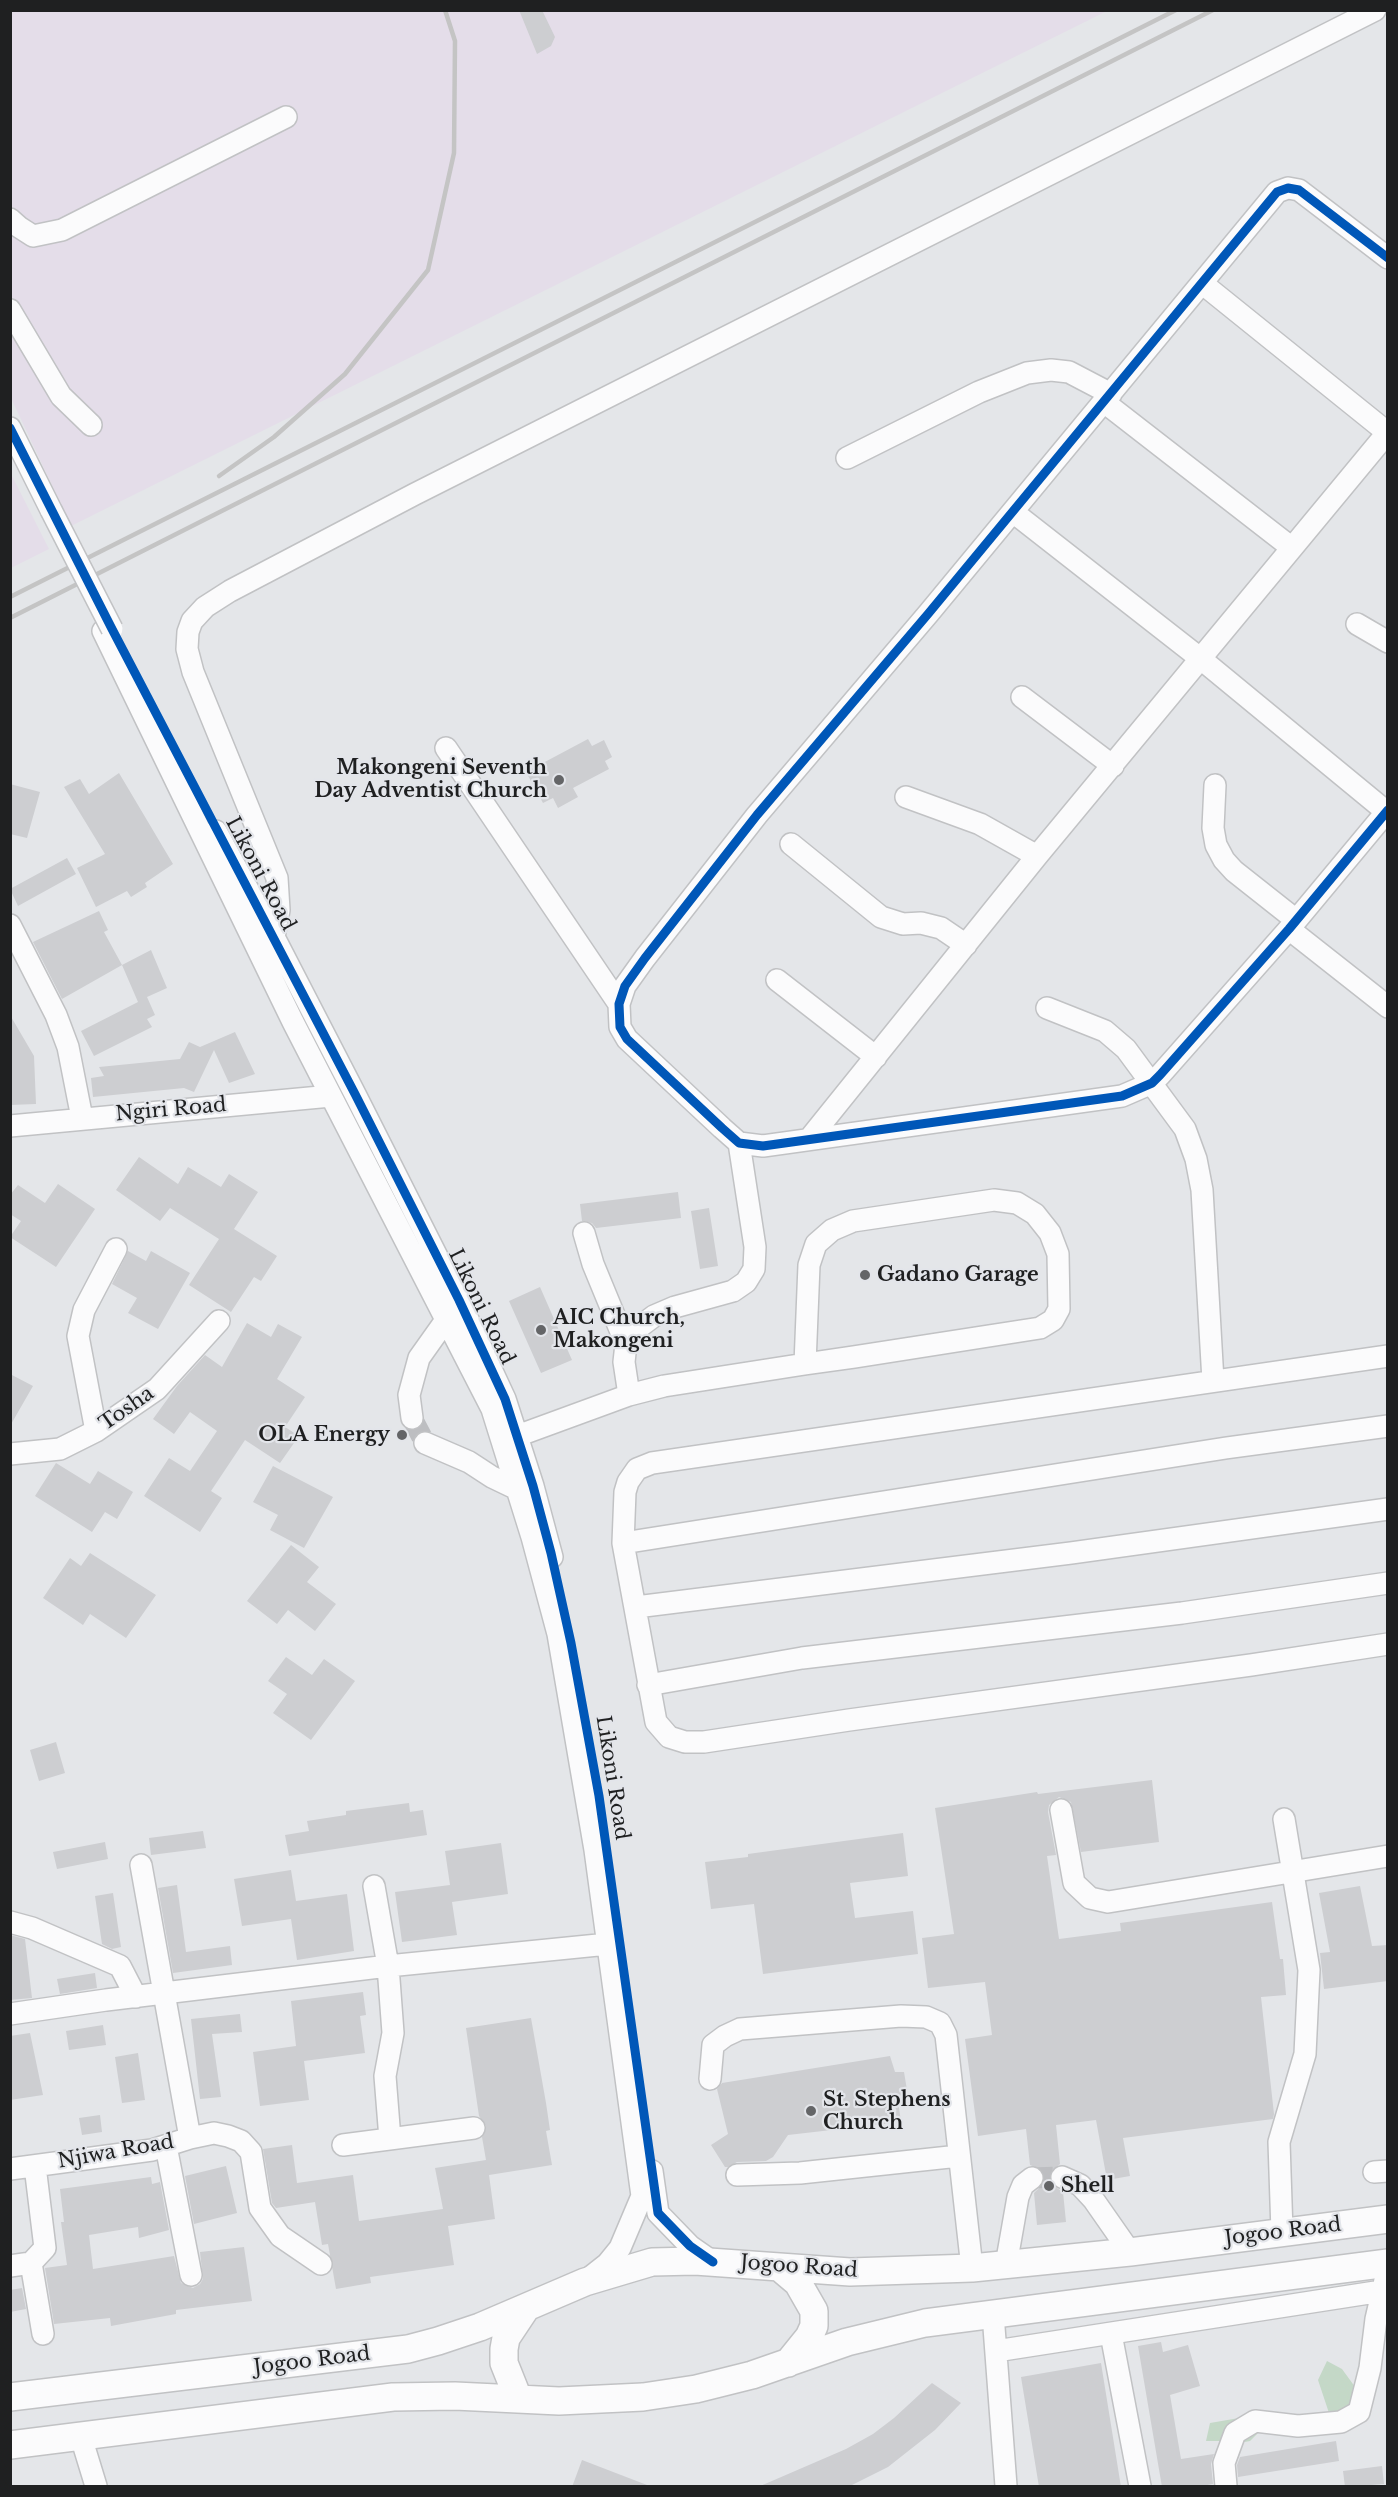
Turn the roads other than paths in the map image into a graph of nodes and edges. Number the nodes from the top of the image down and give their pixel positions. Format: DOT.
graph roads {
  1 [pos="1375,10"];
  2 [pos="286,117"];
  3 [pos="10,219"];
  4 [pos="1388,258"];
  5 [pos="1203,284"];
  6 [pos="10,310"];
  7 [pos="1108,398"];
  8 [pos="92,424"];
  9 [pos="10,428"];
  10 [pos="1387,433"];
  11 [pos="10,444"];
  12 [pos="847,458"];
  13 [pos="47,511"];
  14 [pos="1012,512"];
  15 [pos="1292,548"];
  16 [pos="1358,624"];
  17 [pos="107,630"];
  18 [pos="1388,642"];
  19 [pos="1201,659"];
  20 [pos="1022,697"];
  21 [pos="446,748"];
  22 [pos="1113,766"];
  23 [pos="1215,785"];
  24 [pos="906,797"];
  25 [pos="1387,812"];
  26 [pos="791,844"];
  27 [pos="1037,856"];
  28 [pos="10,925"];
  29 [pos="1293,925"];
  30 [pos="274,937"];
  31 [pos="966,945"];
  32 [pos="777,980"];
  33 [pos="286,984"];
  34 [pos="620,1004"];
  35 [pos="1388,1007"];
  36 [pos="1047,1008"];
  37 [pos="876,1057"];
  38 [pos="1152,1083"];
  39 [pos="331,1096"];
  40 [pos="82,1118"];
  41 [pos="10,1126"];
  42 [pos="810,1138"];
  43 [pos="740,1143"];
  44 [pos="584,1233"];
  45 [pos="116,1249"];
  46 [pos="446,1320"];
  47 [pos="219,1321"];
  48 [pos="626,1344"];
  49 [pos="1388,1356"];
  50 [pos="805,1364"];
  51 [pos="1213,1381"];
  52 [pos="629,1395"];
  53 [pos="412,1418"];
  54 [pos="1388,1426"];
  55 [pos="96,1431"];
  56 [pos="517,1436"];
  57 [pos="424,1443"];
  58 [pos="10,1454"];
  59 [pos="517,1489"];
  60 [pos="1388,1509"];
  61 [pos="623,1543"];
  62 [pos="1388,1583"];
  63 [pos="636,1607"];
  64 [pos="1388,1644"];
  65 [pos="648,1685"];
  66 [pos="1061,1810"];
  67 [pos="1284,1819"];
  68 [pos="1388,1856"];
  69 [pos="141,1865"];
  70 [pos="1292,1873"];
  71 [pos="374,1886"];
  72 [pos="10,1922"];
  73 [pos="608,1944"];
  74 [pos="388,1966"];
  75 [pos="163,1993"];
  76 [pos="136,1997"];
  77 [pos="10,2014"];
  78 [pos="710,2079"];
  79 [pos="474,2128"];
  80 [pos="190,2138"];
  81 [pos="390,2139"];
  82 [pos="343,2145"];
  83 [pos="166,2146"];
  84 [pos="959,2156"];
  85 [pos="35,2166"];
  86 [pos="10,2169"];
  87 [pos="737,2175"];
  88 [pos="1062,2176"];
  89 [pos="1032,2178"];
  90 [pos="1388,2219"];
  91 [pos="1282,2232"];
  92 [pos="1130,2252"];
  93 [pos="713,2262"];
  94 [pos="1388,2263"];
  95 [pos="21,2264"];
  96 [pos="321,2264"];
  97 [pos="1006,2265"];
  98 [pos="779,2267"];
  99 [pos="972,2268"];
  100 [pos="191,2275"];
  101 [pos="1385,2281"];
  102 [pos="585,2282"];
  103 [pos="526,2308"];
  104 [pos="993,2314"];
  105 [pos="1382,2318"];
  106 [pos="43,2334"];
  107 [pos="1111,2334"];
  108 [pos="996,2351"];
  109 [pos="788,2362"];
  110 [pos="10,2397"];
  111 [pos="518,2398"];
  112 [pos="81,2437"];
  113 [pos="10,2445"];
  114 [pos="96,2487"];
  115 [pos="1006,2487"];
  116 [pos="1140,2487"];
  117 [pos="1226,2487"];
  1 -- 30 [label="street"];
  2 -- 3 [label="street"];
  4 -- 5 [label="street"];
  5 -- 7 [label="street"];
  5 -- 10 [label="street"];
  6 -- 8 [label="street"];
  7 -- 12 [label="street"];
  7 -- 14 [label="street"];
  7 -- 15 [label="street"];
  9 -- 13 [label="street, Likoni Road"];
  10 -- 15 [label="street"];
  11 -- 13 [label="street, Likoni Road"];
  13 -- 17 [label="street, Likoni Road, bridge"];
  14 -- 19 [label="street"];
  14 -- 34 [label="street"];
  15 -- 19 [label="street"];
  16 -- 18 [label="street"];
  17 -- 30 [label="street, Likoni Road"];
  17 -- 33 [label="street, Likoni Road"];
  19 -- 22 [label="street"];
  19 -- 25 [label="street"];
  20 -- 22 [label="street"];
  21 -- 34 [label="street"];
  22 -- 27 [label="street"];
  23 -- 29 [label="street"];
  24 -- 27 [label="street"];
  25 -- 29 [label="street"];
  26 -- 31 [label="street"];
  27 -- 31 [label="street"];
  28 -- 40 [label="street"];
  29 -- 35 [label="street"];
  29 -- 38 [label="street"];
  30 -- 33 [label="street, Likoni Road"];
  31 -- 37 [label="street"];
  32 -- 37 [label="street"];
  33 -- 39 [label="street, Likoni Road"];
  33 -- 56 [label="street, Likoni Road"];
  34 -- 43 [label="street"];
  36 -- 38 [label="street"];
  37 -- 42 [label="street"];
  38 -- 42 [label="street"];
  38 -- 51 [label="street"];
  39 -- 40 [label="street, Ngiri Road"];
  39 -- 46 [label="street, Likoni Road"];
  40 -- 41 [label="street, Ngiri Road"];
  42 -- 43 [label="street"];
  43 -- 48 [label="street"];
  44 -- 48 [label="street"];
  45 -- 55 [label="street"];
  46 -- 53 [label="street"];
  46 -- 59 [label="street, Likoni Road"];
  47 -- 55 [label="street, Tosha"];
  48 -- 52 [label="street"];
  49 -- 51 [label="street"];
  50 -- 50 [label="street"];
  50 -- 52 [label="street"];
  51 -- 61 [label="street"];
  52 -- 56 [label="street"];
  54 -- 61 [label="street"];
  55 -- 58 [label="street, Tosha"];
  56 -- 93 [label="street, Likoni Road"];
  57 -- 59 [label="street"];
  59 -- 73 [label="street, Likoni Road"];
  60 -- 63 [label="street"];
  61 -- 63 [label="street"];
  62 -- 65 [label="street"];
  63 -- 65 [label="street"];
  64 -- 65 [label="street"];
  66 -- 70 [label="street"];
  67 -- 70 [label="street"];
  68 -- 70 [label="street"];
  69 -- 75 [label="street"];
  70 -- 91 [label="street"];
  71 -- 74 [label="street"];
  72 -- 76 [label="street"];
  73 -- 74 [label="street"];
  73 -- 102 [label="street, Likoni Road"];
  74 -- 75 [label="street"];
  74 -- 81 [label="street"];
  75 -- 76 [label="street"];
  75 -- 80 [label="street"];
  76 -- 77 [label="street"];
  78 -- 84 [label="street"];
  79 -- 81 [label="street"];
  80 -- 83 [label="street, Njiwa Road"];
  80 -- 96 [label="street, Njiwa Road"];
  81 -- 82 [label="street"];
  83 -- 85 [label="street, Njiwa Road"];
  83 -- 100 [label="street"];
  84 -- 87 [label="street"];
  84 -- 99 [label="street"];
  85 -- 86 [label="street, Njiwa Road"];
  85 -- 95 [label="street"];
  88 -- 92 [label="street"];
  89 -- 97 [label="street"];
  90 -- 91 [label="main road, Jogoo Road"];
  91 -- 92 [label="main road, Jogoo Road"];
  92 -- 97 [label="main road, Jogoo Road"];
  93 -- 98 [label="main road, Jogoo Road"];
  93 -- 102 [label="main road, Jogoo Road"];
  94 -- 104 [label="main road"];
  95 -- 106 [label="street"];
  97 -- 99 [label="main road, Jogoo Road"];
  98 -- 99 [label="main road, Jogoo Road"];
  98 -- 109 [label="main road"];
  101 -- 105 [label="street"];
  101 -- 107 [label="street"];
  102 -- 103 [label="main road, Jogoo Road"];
  103 -- 110 [label="main road, Jogoo Road"];
  103 -- 111 [label="main road"];
  104 -- 108 [label="street"];
  104 -- 109 [label="main road"];
  105 -- 117 [label="street"];
  107 -- 108 [label="street"];
  107 -- 116 [label="street"];
  108 -- 115 [label="street"];
  109 -- 111 [label="main road"];
  111 -- 112 [label="main road"];
  112 -- 113 [label="main road"];
  112 -- 114 [label="street"];
}
